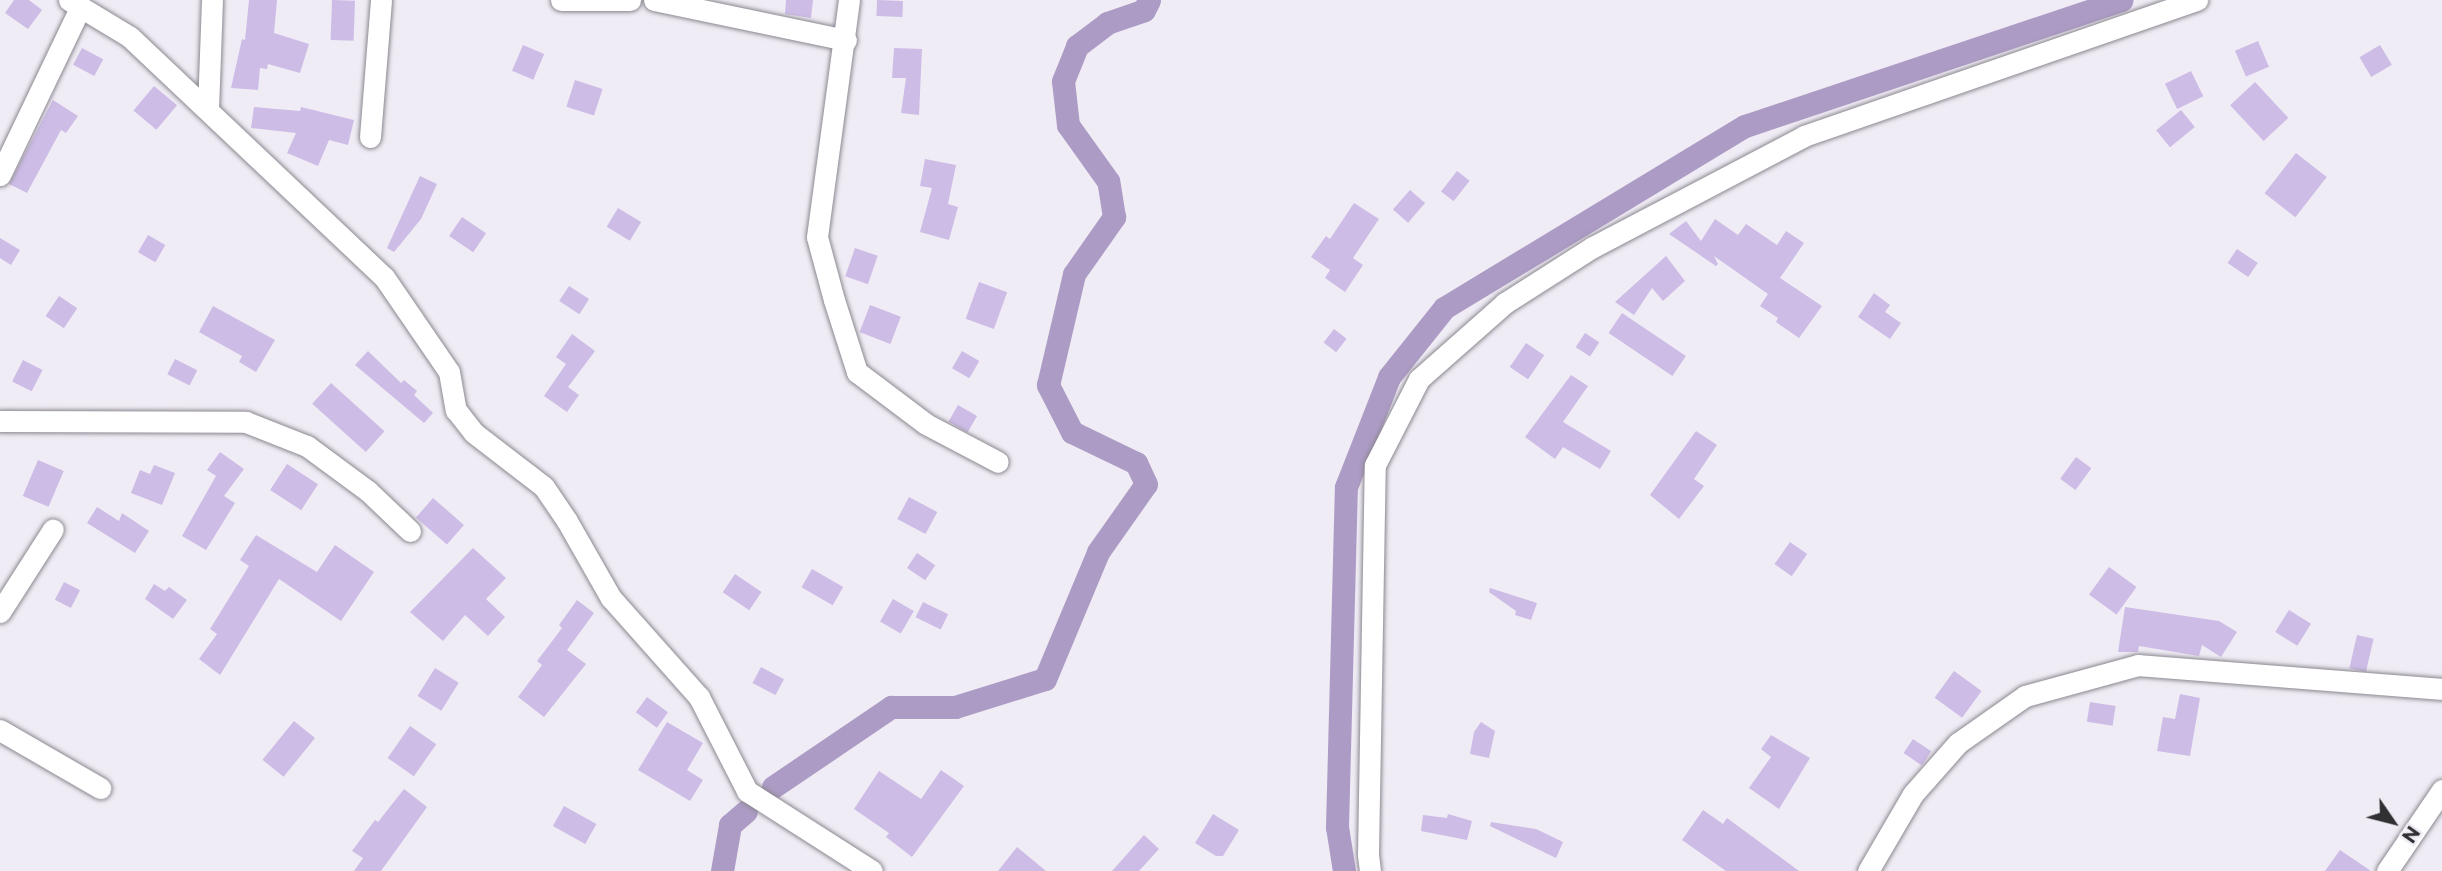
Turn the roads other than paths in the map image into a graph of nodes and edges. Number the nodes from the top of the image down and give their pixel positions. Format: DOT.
graph roads {
  1 [pos="212,0"];
  2 [pos="380,0"];
  3 [pos="561,0"];
  4 [pos="630,0"];
  5 [pos="654,0"];
  6 [pos="849,0"];
  7 [pos="2197,0"];
  8 [pos="75,4"];
  9 [pos="846,40"];
  10 [pos="208,109"];
  11 [pos="370,137"];
  12 [pos="0,175"];
  13 [pos="0,421"];
  14 [pos="998,462"];
  15 [pos="53,528"];
  16 [pos="410,531"];
  17 [pos="0,612"];
  18 [pos="2442,689"];
  19 [pos="0,730"];
  20 [pos="100,788"];
  21 [pos="2442,790"];
  22 [pos="872,871"];
  23 [pos="1370,871"];
  24 [pos="1868,871"];
  25 [pos="2388,871"];
  1 -- 10 [label="street"];
  2 -- 11 [label="street"];
  3 -- 4 [label="street"];
  5 -- 9 [label="street"];
  6 -- 9 [label="street"];
  7 -- 23 [label="street"];
  8 -- 10 [label="street"];
  8 -- 12 [label="street"];
  9 -- 14 [label="street"];
  10 -- 22 [label="street"];
  13 -- 16 [label="street"];
  15 -- 17 [label="street"];
  18 -- 24 [label="street"];
  19 -- 20 [label="street"];
  21 -- 25 [label="street"];
}
